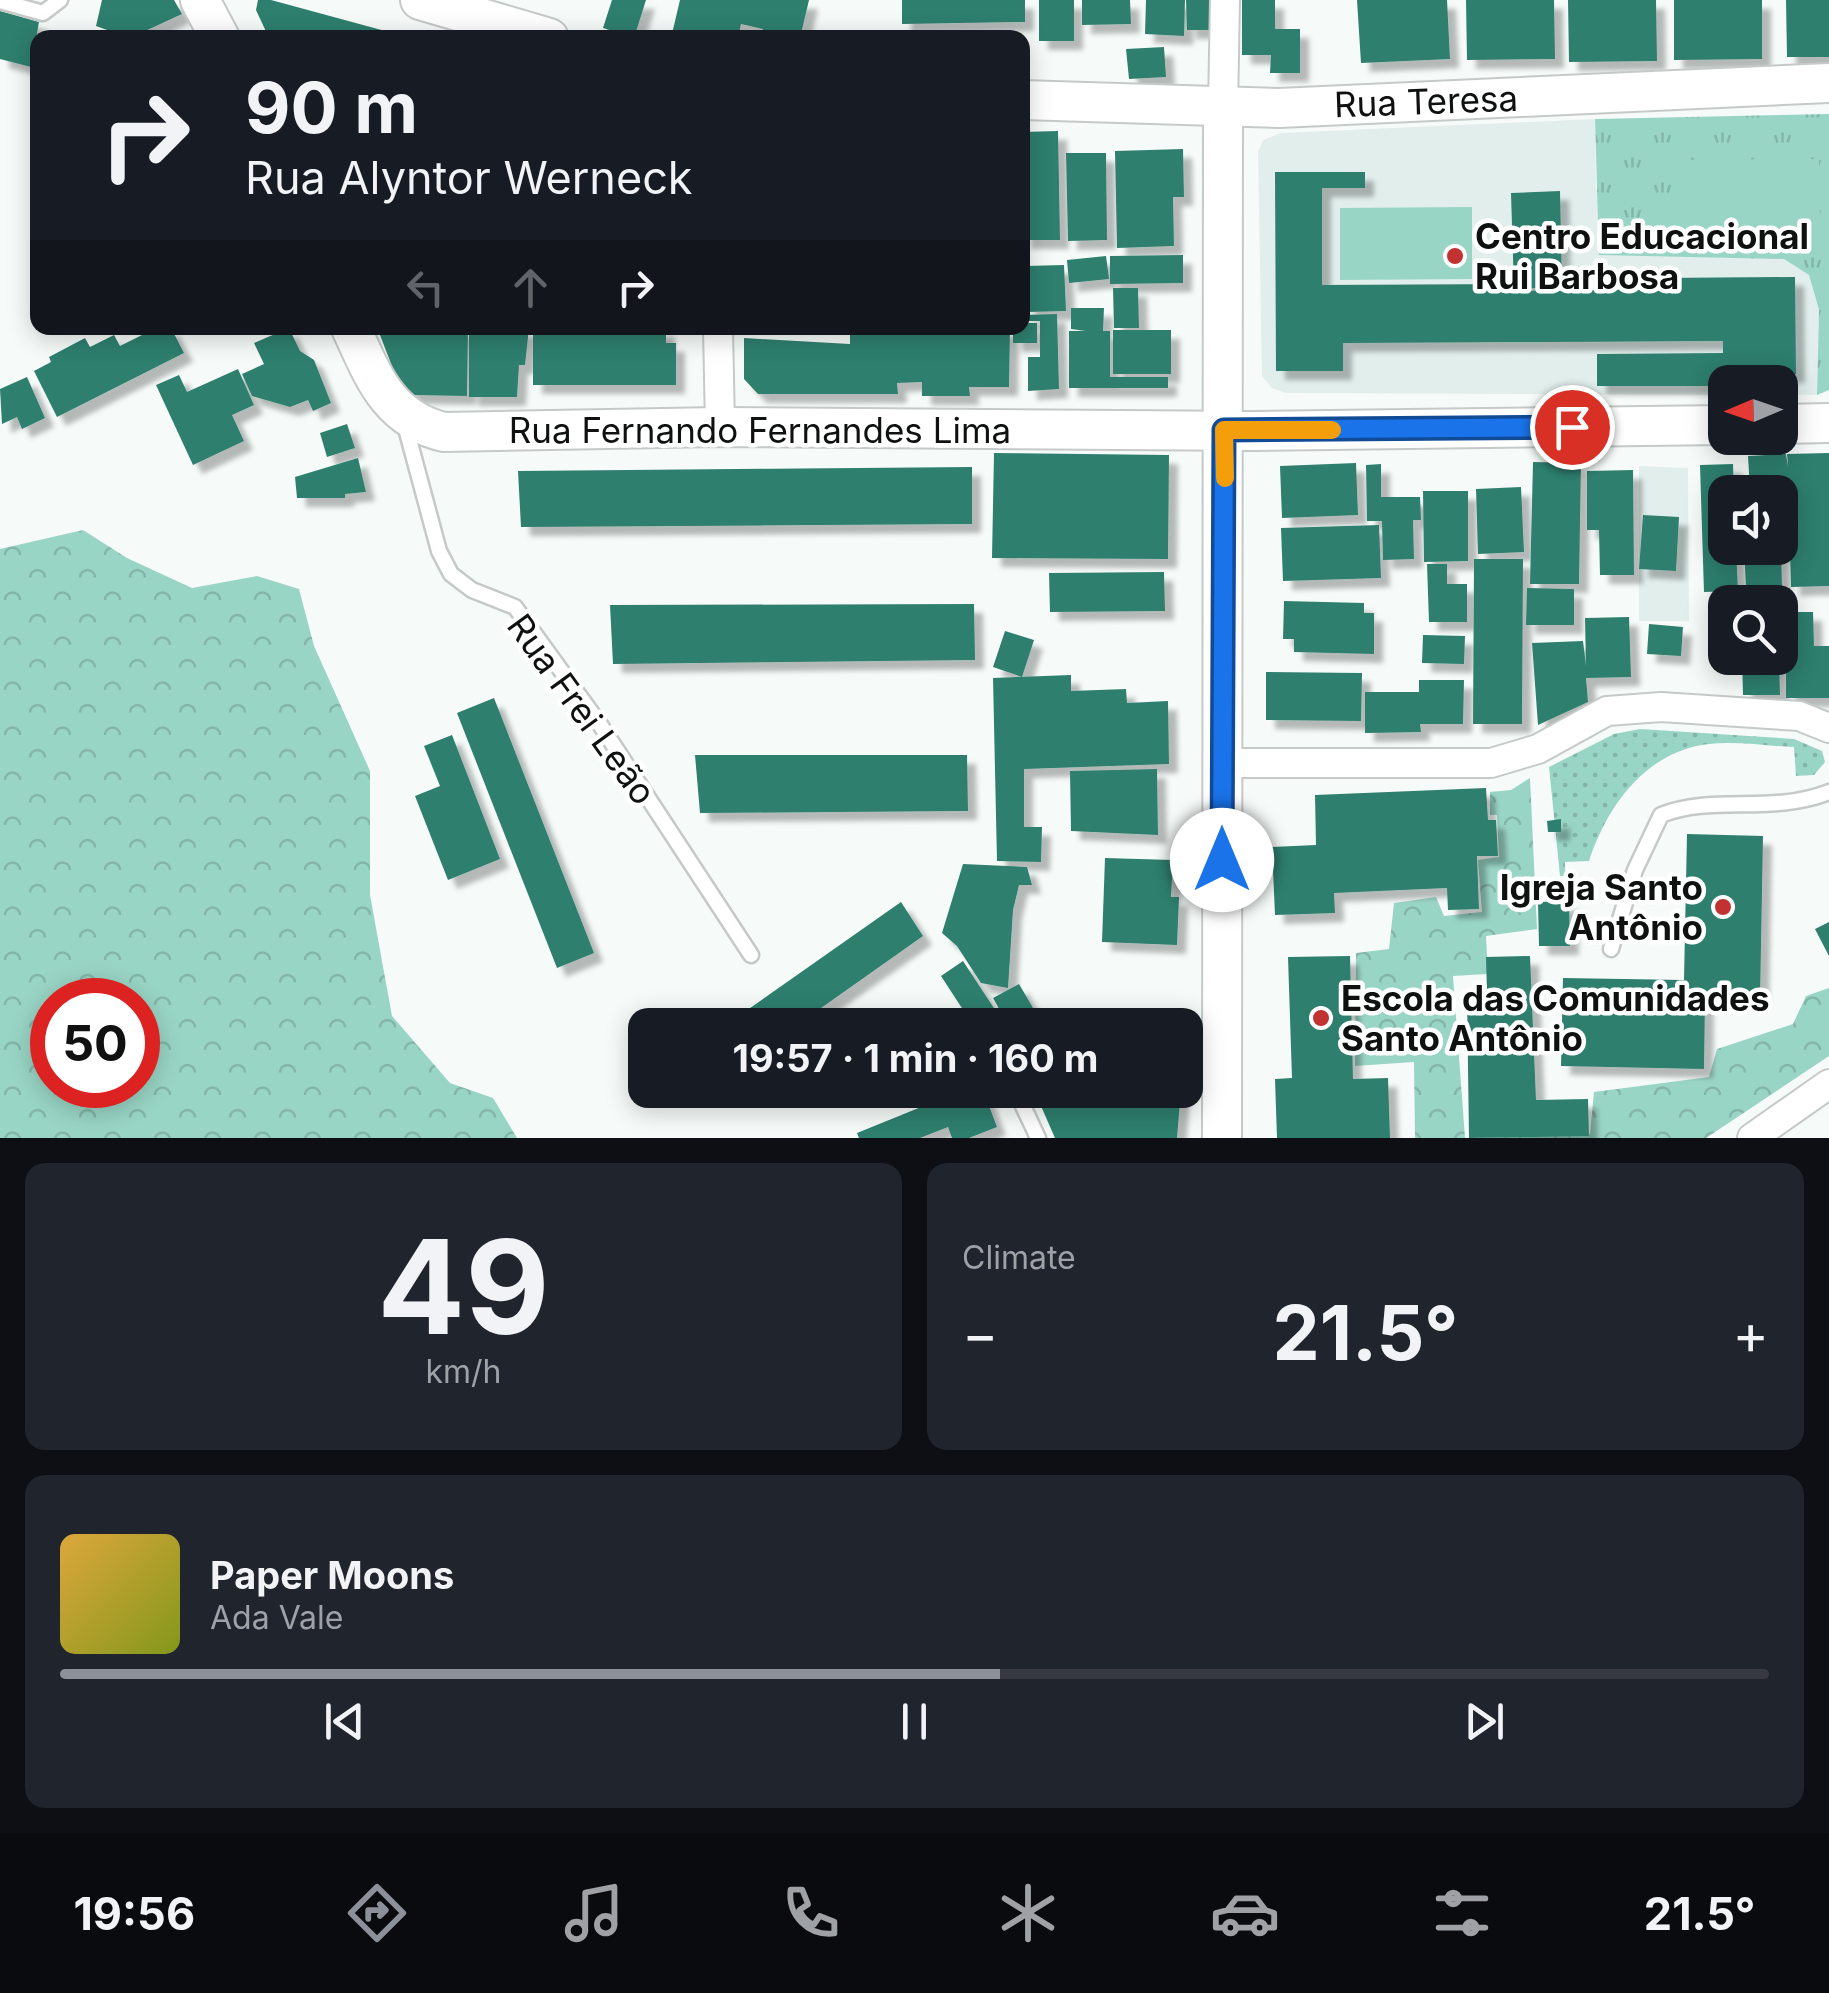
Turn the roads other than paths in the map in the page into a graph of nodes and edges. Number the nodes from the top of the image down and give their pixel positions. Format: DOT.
graph roads {
  1 [pos="60,0"];
  2 [pos="420,0"];
  3 [pos="1225,0"];
  4 [pos="0,1"];
  5 [pos="522,30"];
  6 [pos="1829,83"];
  7 [pos="1030,100"];
  8 [pos="1223,107"];
  9 [pos="354,335"];
  10 [pos="718,335"];
  11 [pos="402,415"];
  12 [pos="1798,424"];
  13 [pos="1829,424"];
  14 [pos="1708,425"];
  15 [pos="720,427"];
  16 [pos="1224,430"];
  17 [pos="1829,728"];
  18 [pos="1222,762"];
  19 [pos="1829,792"];
  20 [pos="1611,949"];
  21 [pos="751,956"];
  22 [pos="1829,1084"];
  23 [pos="1024,1108"];
  24 [pos="1038,1138"];
  25 [pos="1222,1138"];
  26 [pos="1752,1138"];
  1 -- 4 [label="lane"];
  2 -- 5 [label="main road"];
  3 -- 8 [label="street"];
  6 -- 8 [label="main road, Rua Teresa"];
  7 -- 8 [label="main road, Rua Teresa"];
  8 -- 16 [label="main road"];
  9 -- 11 [label="main road"];
  10 -- 15 [label="street"];
  11 -- 15 [label="main road, Rua Fernando Fernandes Lima"];
  11 -- 21 [label="lane, Rua Frei Leão"];
  12 -- 13 [label="main road"];
  14 -- 16 [label="main road, Rua Fernando Fernandes Lima"];
  15 -- 16 [label="main road, Rua Fernando Fernandes Lima"];
  16 -- 18 [label="main road"];
  17 -- 18 [label="street"];
  18 -- 25 [label="main road"];
  19 -- 20 [label="lane"];
  22 -- 26 [label="street"];
  23 -- 24 [label="lane"];
}
